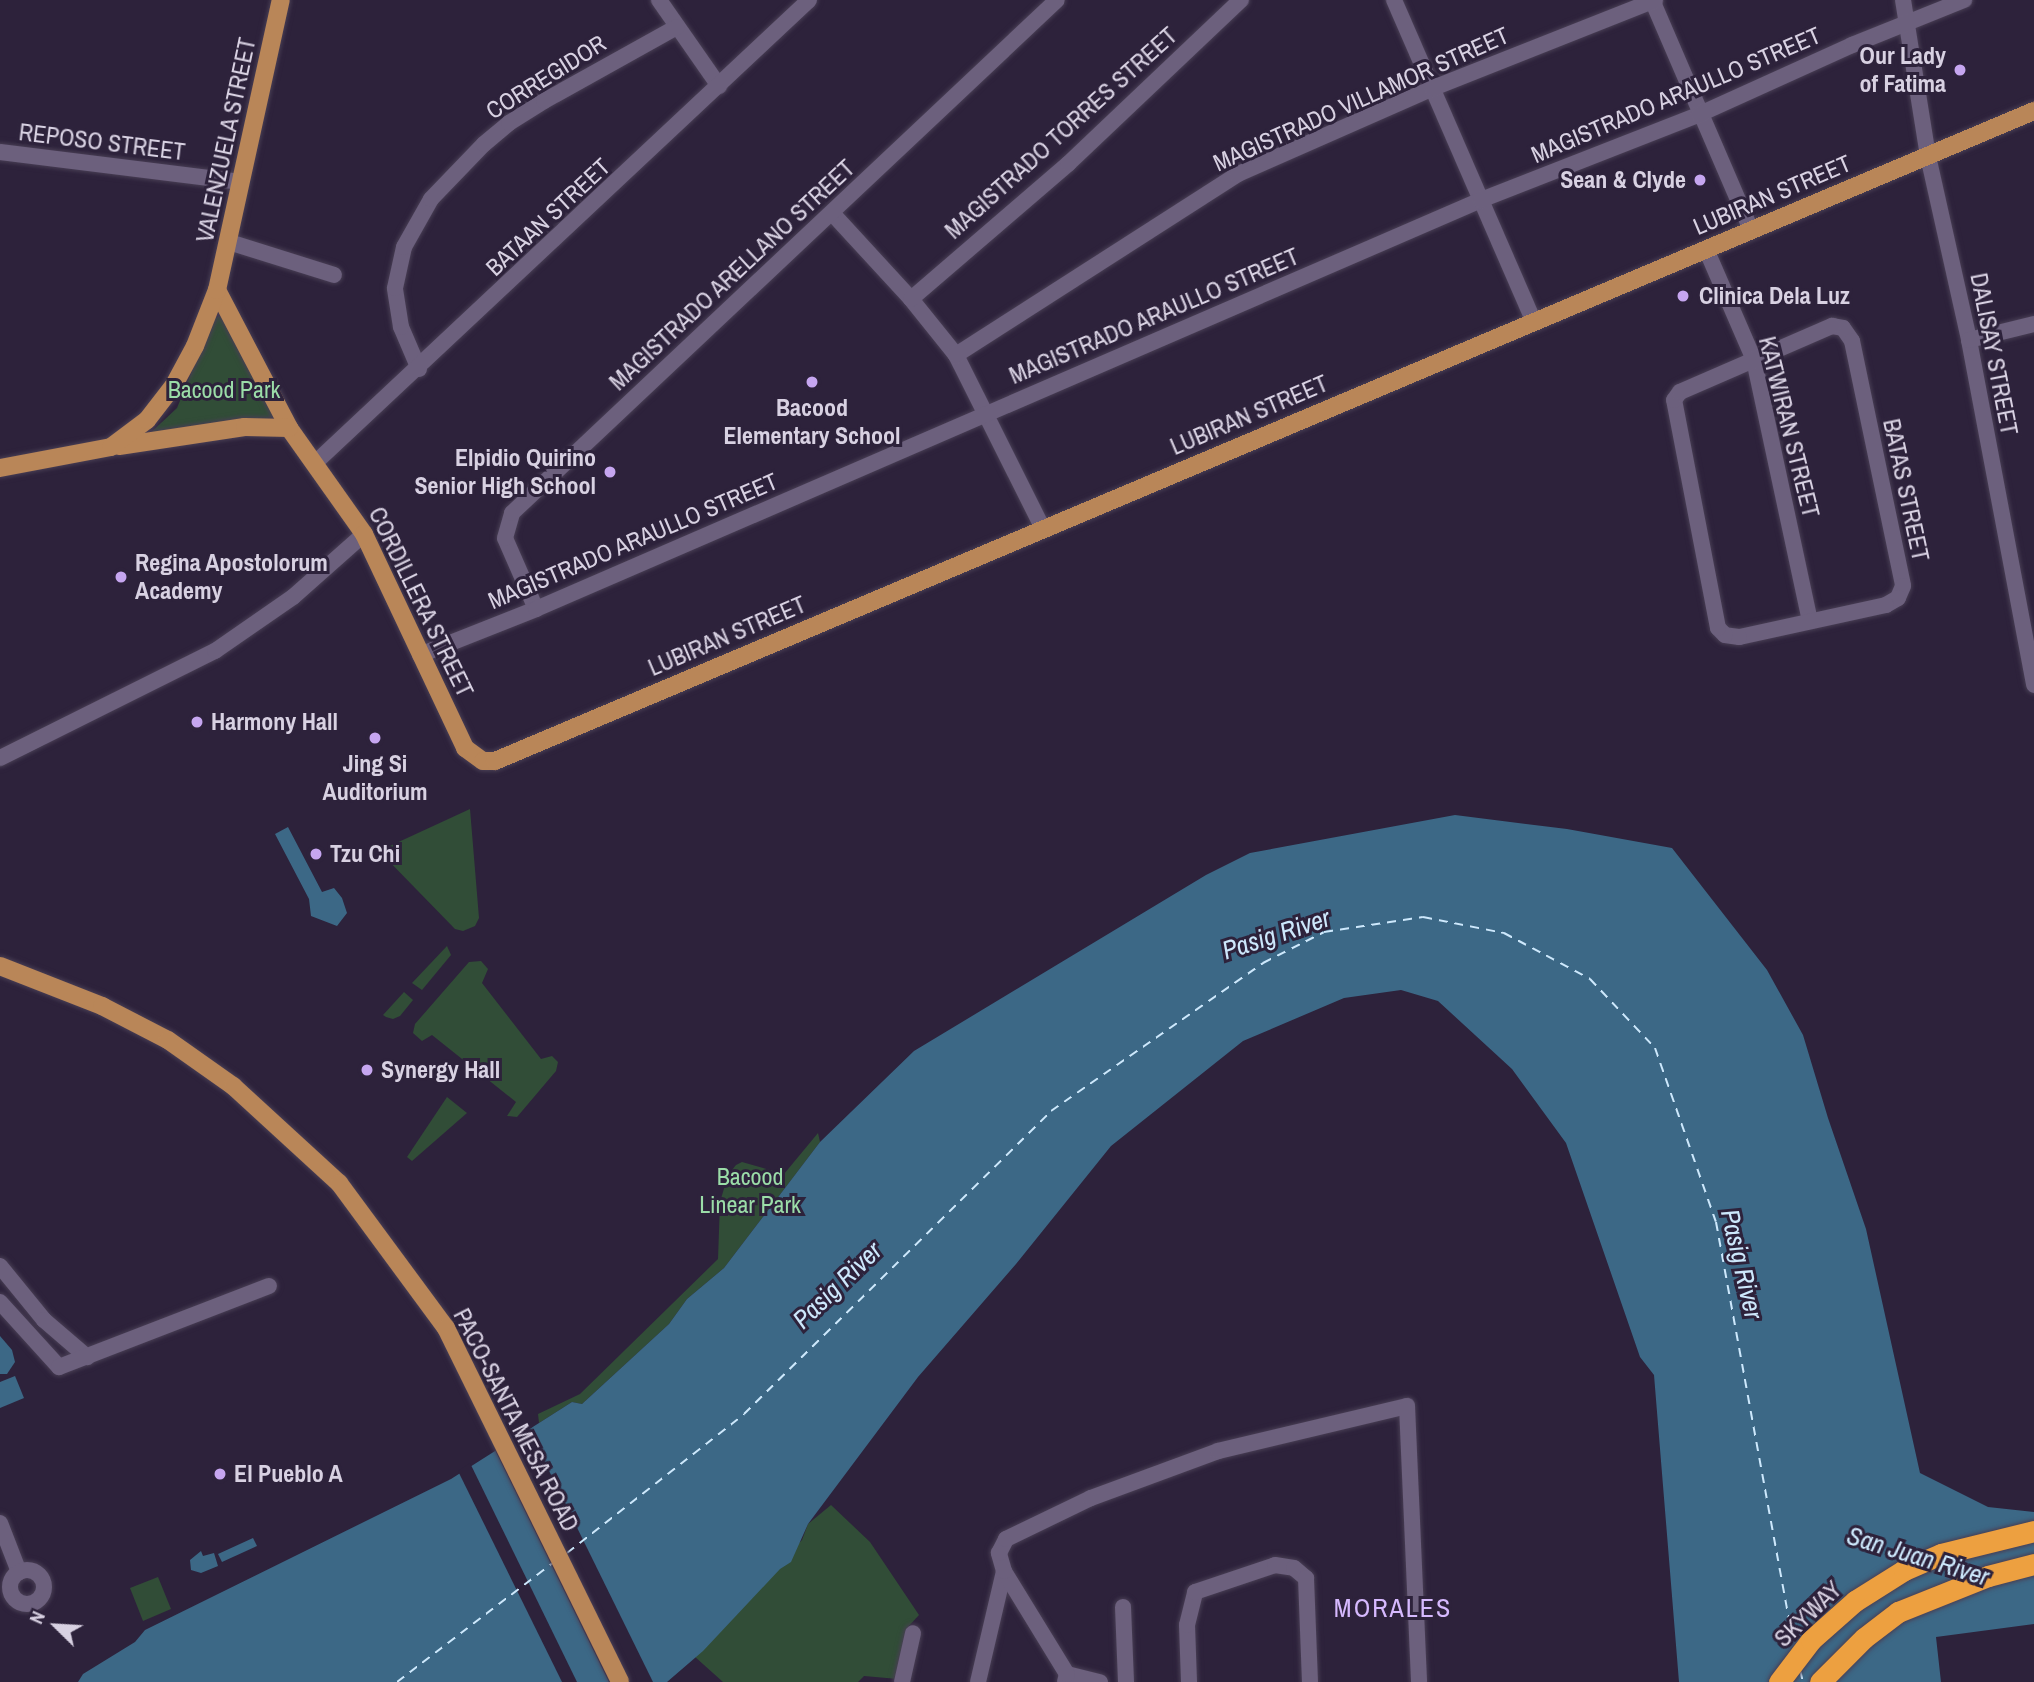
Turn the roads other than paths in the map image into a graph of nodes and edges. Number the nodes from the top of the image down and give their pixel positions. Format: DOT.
graph roads {
  1 [pos="281,0"];
  2 [pos="659,0"];
  3 [pos="809,0"];
  4 [pos="1057,0"];
  5 [pos="1241,0"];
  6 [pos="1395,0"];
  7 [pos="1653,0"];
  8 [pos="1903,0"];
  9 [pos="1964,0"];
  10 [pos="1907,23"];
  11 [pos="677,27"];
  12 [pos="719,86"];
  13 [pos="1433,88"];
  14 [pos="2034,111"];
  15 [pos="1700,114"];
  16 [pos="0,152"];
  17 [pos="1928,156"];
  18 [pos="241,182"];
  19 [pos="1481,200"];
  20 [pos="832,213"];
  21 [pos="1751,230"];
  22 [pos="229,242"];
  23 [pos="1706,249"];
  24 [pos="334,275"];
  25 [pos="217,290"];
  26 [pos="911,299"];
  27 [pos="1534,322"];
  28 [pos="2034,324"];
  29 [pos="1969,340"];
  30 [pos="956,355"];
  31 [pos="1754,360"];
  32 [pos="419,369"];
  33 [pos="988,413"];
  34 [pos="289,428"];
  35 [pos="111,447"];
  36 [pos="316,463"];
  37 [pos="0,468"];
  38 [pos="1043,529"];
  39 [pos="365,534"];
  40 [pos="536,609"];
  41 [pos="1810,621"];
  42 [pos="420,655"];
  43 [pos="2034,685"];
  44 [pos="0,758"];
  45 [pos="483,761"];
  46 [pos="0,965"];
  47 [pos="0,1266"];
  48 [pos="270,1286"];
  49 [pos="0,1302"];
  50 [pos="87,1357"];
  51 [pos="0,1523"];
  52 [pos="2034,1531"];
  53 [pos="2034,1564"];
  54 [pos="1004,1571"];
  55 [pos="19,1572"];
  56 [pos="1123,1607"];
  57 [pos="913,1633"];
  58 [pos="1066,1678"];
  59 [pos="620,1682"];
  60 [pos="902,1682"];
  61 [pos="978,1682"];
  62 [pos="1100,1682"];
  63 [pos="1126,1682"];
  64 [pos="1189,1682"];
  65 [pos="1310,1682"];
  66 [pos="1419,1682"];
  67 [pos="1779,1682"];
  68 [pos="1820,1682"];
  1 -- 18 [label="main road, VALENZUELA STREET"];
  2 -- 11 [label="street"];
  3 -- 12 [label="street, BATAAN STREET"];
  4 -- 20 [label="street, MAGISTRADO ARELLANO STREET"];
  5 -- 26 [label="street, MAGISTRADO TORRES STREET"];
  6 -- 13 [label="street"];
  7 -- 13 [label="street, MAGISTRADO VILLAMOR STREET"];
  7 -- 15 [label="street"];
  8 -- 10 [label="street, DALISAY STREET"];
  9 -- 10 [label="street, MAGISTRADO ARAULLO STREET"];
  10 -- 15 [label="street, MAGISTRADO ARAULLO STREET"];
  10 -- 17 [label="street, DALISAY STREET"];
  11 -- 12 [label="street"];
  11 -- 32 [label="street, CORREGIDOR"];
  12 -- 32 [label="street, BATAAN STREET"];
  13 -- 19 [label="street"];
  13 -- 30 [label="street, MAGISTRADO VILLAMOR STREET"];
  14 -- 17 [label="main road, LUBIRAN STREET"];
  15 -- 19 [label="street, MAGISTRADO ARAULLO STREET"];
  15 -- 21 [label="street"];
  16 -- 18 [label="street, REPOSO STREET"];
  17 -- 21 [label="main road, LUBIRAN STREET"];
  17 -- 29 [label="street, DALISAY STREET"];
  18 -- 22 [label="main road, VALENZUELA STREET"];
  19 -- 27 [label="street"];
  19 -- 33 [label="street, MAGISTRADO ARAULLO STREET"];
  20 -- 26 [label="street"];
  20 -- 40 [label="street, MAGISTRADO ARELLANO STREET"];
  21 -- 23 [label="main road, LUBIRAN STREET"];
  22 -- 24 [label="street"];
  22 -- 25 [label="main road, VALENZUELA STREET"];
  23 -- 27 [label="main road, LUBIRAN STREET"];
  23 -- 31 [label="street, KATWIRAN STREET"];
  25 -- 34 [label="main road"];
  25 -- 35 [label="main road, VALENZUELA STREET"];
  26 -- 30 [label="street"];
  27 -- 38 [label="main road, LUBIRAN STREET"];
  28 -- 29 [label="street"];
  29 -- 43 [label="street, DALISAY STREET"];
  30 -- 33 [label="street"];
  31 -- 41 [label="street, KATWIRAN STREET"];
  31 -- 41 [label="street, BATAS STREET"];
  31 -- 41 [label="street, BATAS STREET"];
  32 -- 36 [label="street, BATAAN STREET"];
  33 -- 38 [label="street"];
  33 -- 40 [label="street, MAGISTRADO ARAULLO STREET"];
  34 -- 35 [label="main road"];
  34 -- 36 [label="main road, CORDILLERA STREET"];
  35 -- 37 [label="main road, VALENZUELA STREET"];
  36 -- 39 [label="main road, CORDILLERA STREET"];
  38 -- 45 [label="main road, LUBIRAN STREET"];
  39 -- 42 [label="main road, CORDILLERA STREET"];
  39 -- 44 [label="street"];
  40 -- 42 [label="street, MAGISTRADO ARAULLO STREET"];
  42 -- 45 [label="main road, CORDILLERA STREET"];
  46 -- 59 [label="main road, PACO-SANTA MESA ROAD"];
  47 -- 50 [label="street"];
  48 -- 50 [label="street"];
  49 -- 50 [label="street"];
  51 -- 55 [label="street"];
  52 -- 67 [label="highway, SKYWAY"];
  53 -- 68 [label="highway"];
  54 -- 58 [label="street"];
  54 -- 61 [label="street"];
  54 -- 66 [label="street"];
  56 -- 63 [label="street"];
  57 -- 60 [label="street"];
  58 -- 62 [label="street"];
  64 -- 65 [label="street"];
}
